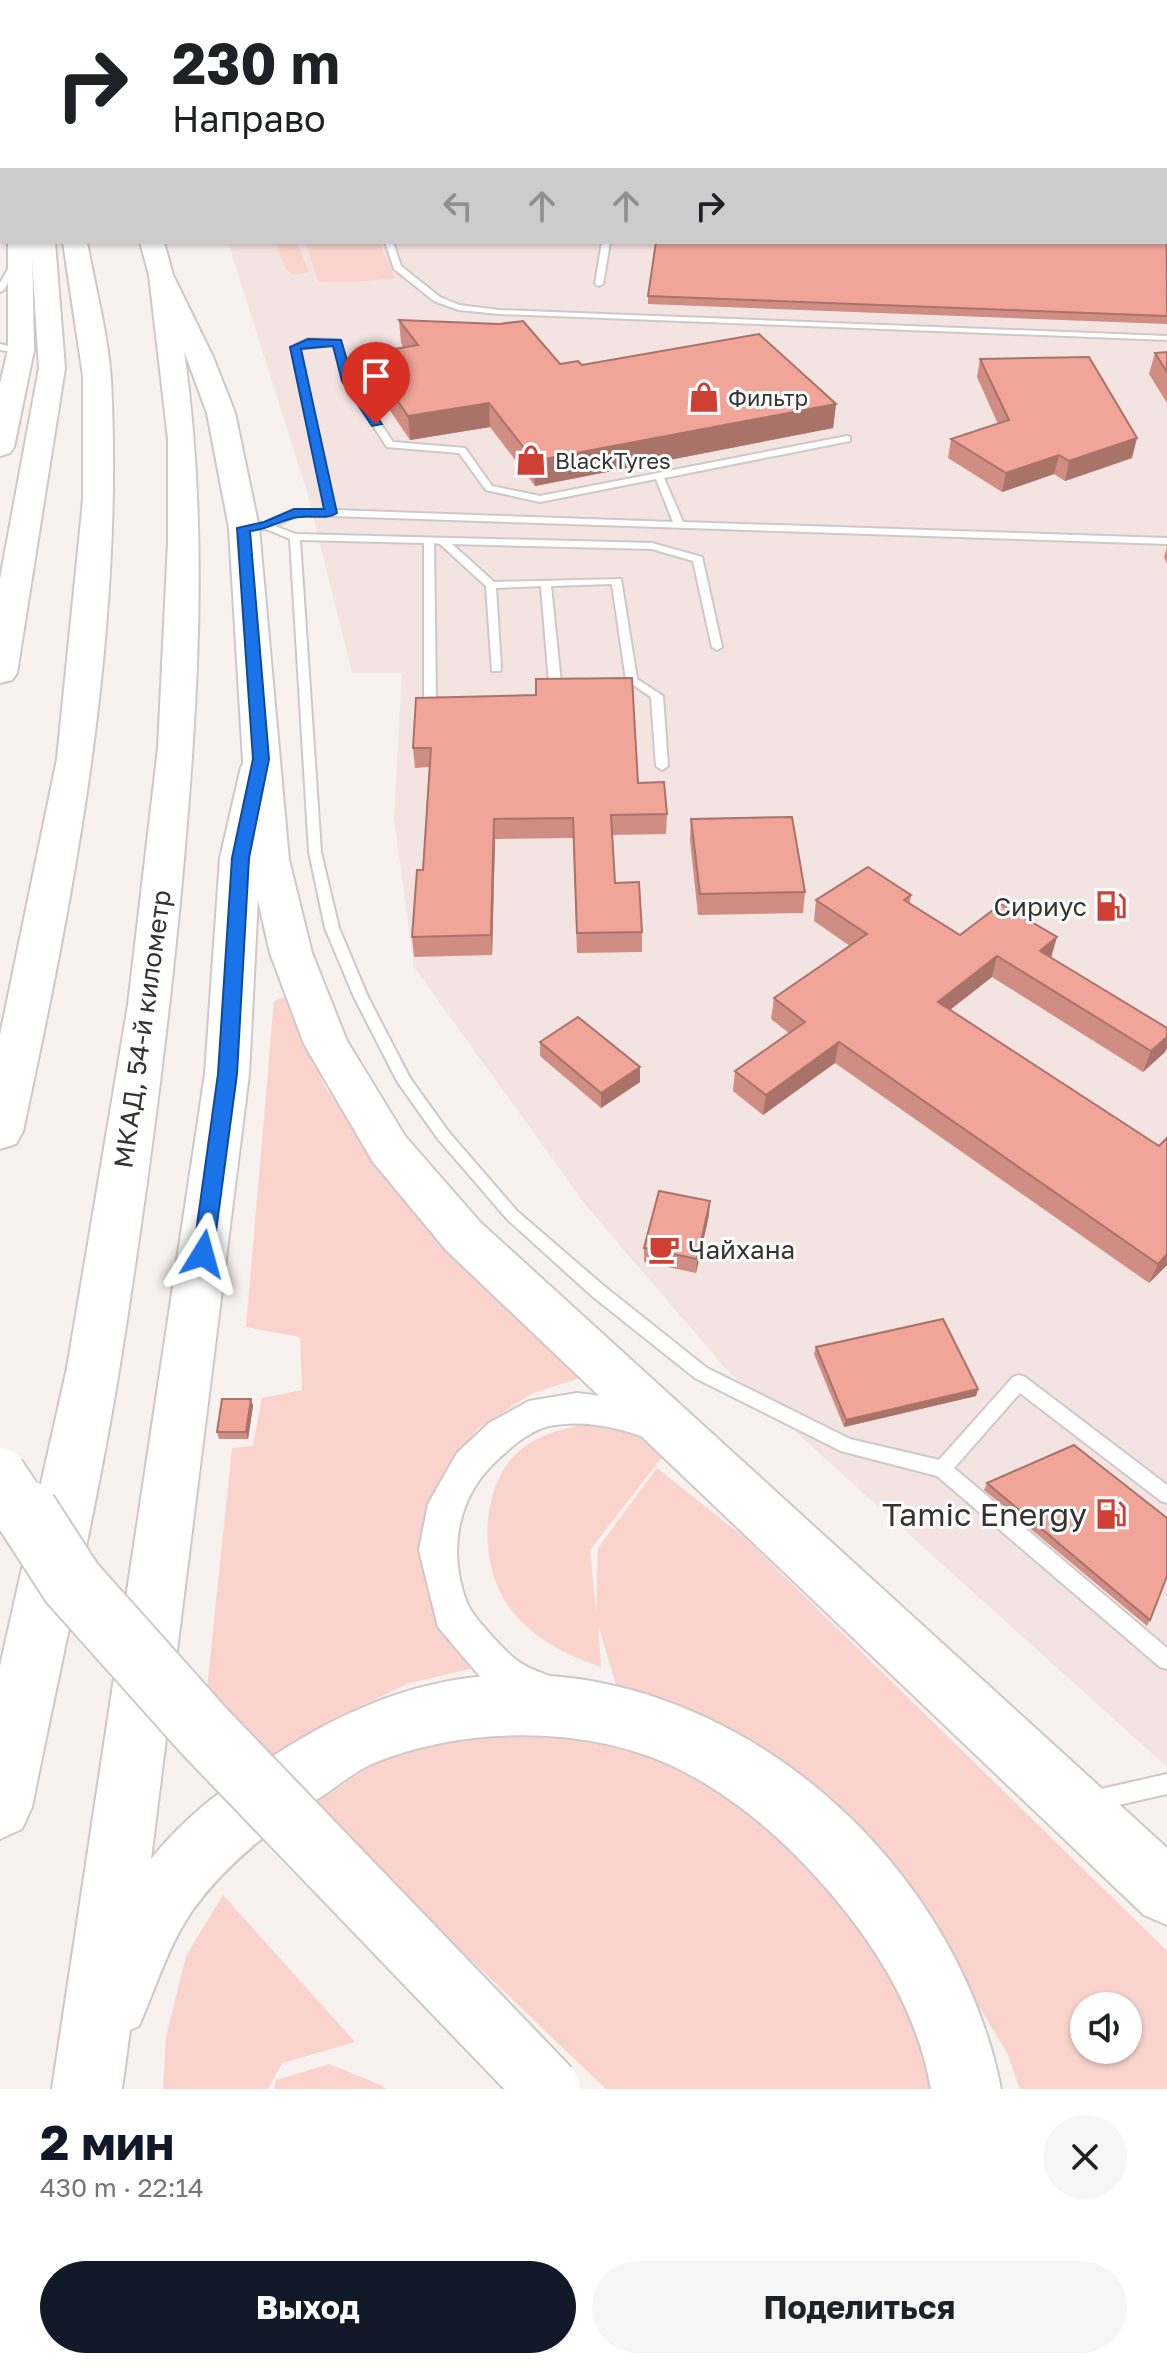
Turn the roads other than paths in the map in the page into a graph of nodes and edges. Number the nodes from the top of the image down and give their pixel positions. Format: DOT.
graph roads {
  1 [pos="75,244"];
  2 [pos="153,244"];
  3 [pos="390,244"];
  4 [pos="606,244"];
  5 [pos="28,246"];
  6 [pos="161,275"];
  7 [pos="599,284"];
  8 [pos="0,290"];
  9 [pos="1167,338"];
  10 [pos="10,349"];
  11 [pos="847,439"];
  12 [pos="0,447"];
  13 [pos="659,476"];
  14 [pos="331,513"];
  15 [pos="679,525"];
  16 [pos="255,527"];
  17 [pos="295,537"];
  18 [pos="1167,541"];
  19 [pos="429,542"];
  20 [pos="444,542"];
  21 [pos="546,583"];
  22 [pos="491,585"];
  23 [pos="717,647"];
  24 [pos="496,669"];
  25 [pos="0,673"];
  26 [pos="555,683"];
  27 [pos="459,700"];
  28 [pos="261,759"];
  29 [pos="662,766"];
  30 [pos="0,1131"];
  31 [pos="669,1432"];
  32 [pos="942,1469"];
  33 [pos="0,1473"];
  34 [pos="1167,1495"];
  35 [pos="1167,1660"];
  36 [pos="571,1707"];
  37 [pos="1049,1782"];
  38 [pos="1167,1784"];
  39 [pos="0,1807"];
  40 [pos="1167,1892"];
  41 [pos="90,2071"];
  42 [pos="966,2085"];
  43 [pos="548,2089"];
  1 -- 30 [label="main road"];
  2 -- 6 [label="main road, МКАД, 54-й километр"];
  3 -- 9 [label="lane"];
  4 -- 7 [label="lane"];
  5 -- 8 [label="lane"];
  5 -- 10 [label="main road"];
  5 -- 25 [label="main road"];
  6 -- 16 [label="main road"];
  6 -- 39 [label="main road, МКАД, 54-й километр"];
  10 -- 12 [label="main road"];
  11 -- 13 [label="lane"];
  13 -- 14 [label="lane"];
  13 -- 15 [label="lane"];
  14 -- 15 [label="lane"];
  14 -- 16 [label="lane"];
  15 -- 18 [label="lane"];
  16 -- 17 [label="lane"];
  16 -- 28 [label="main road"];
  17 -- 19 [label="lane"];
  17 -- 32 [label="lane"];
  19 -- 20 [label="lane"];
  19 -- 27 [label="lane"];
  20 -- 22 [label="lane"];
  20 -- 23 [label="lane"];
  21 -- 22 [label="lane"];
  21 -- 26 [label="lane"];
  21 -- 29 [label="lane"];
  22 -- 24 [label="lane"];
  28 -- 31 [label="main road"];
  28 -- 41 [label="main road"];
  31 -- 36 [label="street"];
  31 -- 37 [label="main road"];
  32 -- 34 [label="lane"];
  32 -- 35 [label="lane"];
  33 -- 43 [label="main road, bridge"];
  36 -- 41 [label="main road"];
  36 -- 42 [label="main road"];
  37 -- 38 [label="lane"];
  37 -- 40 [label="main road"];
}
